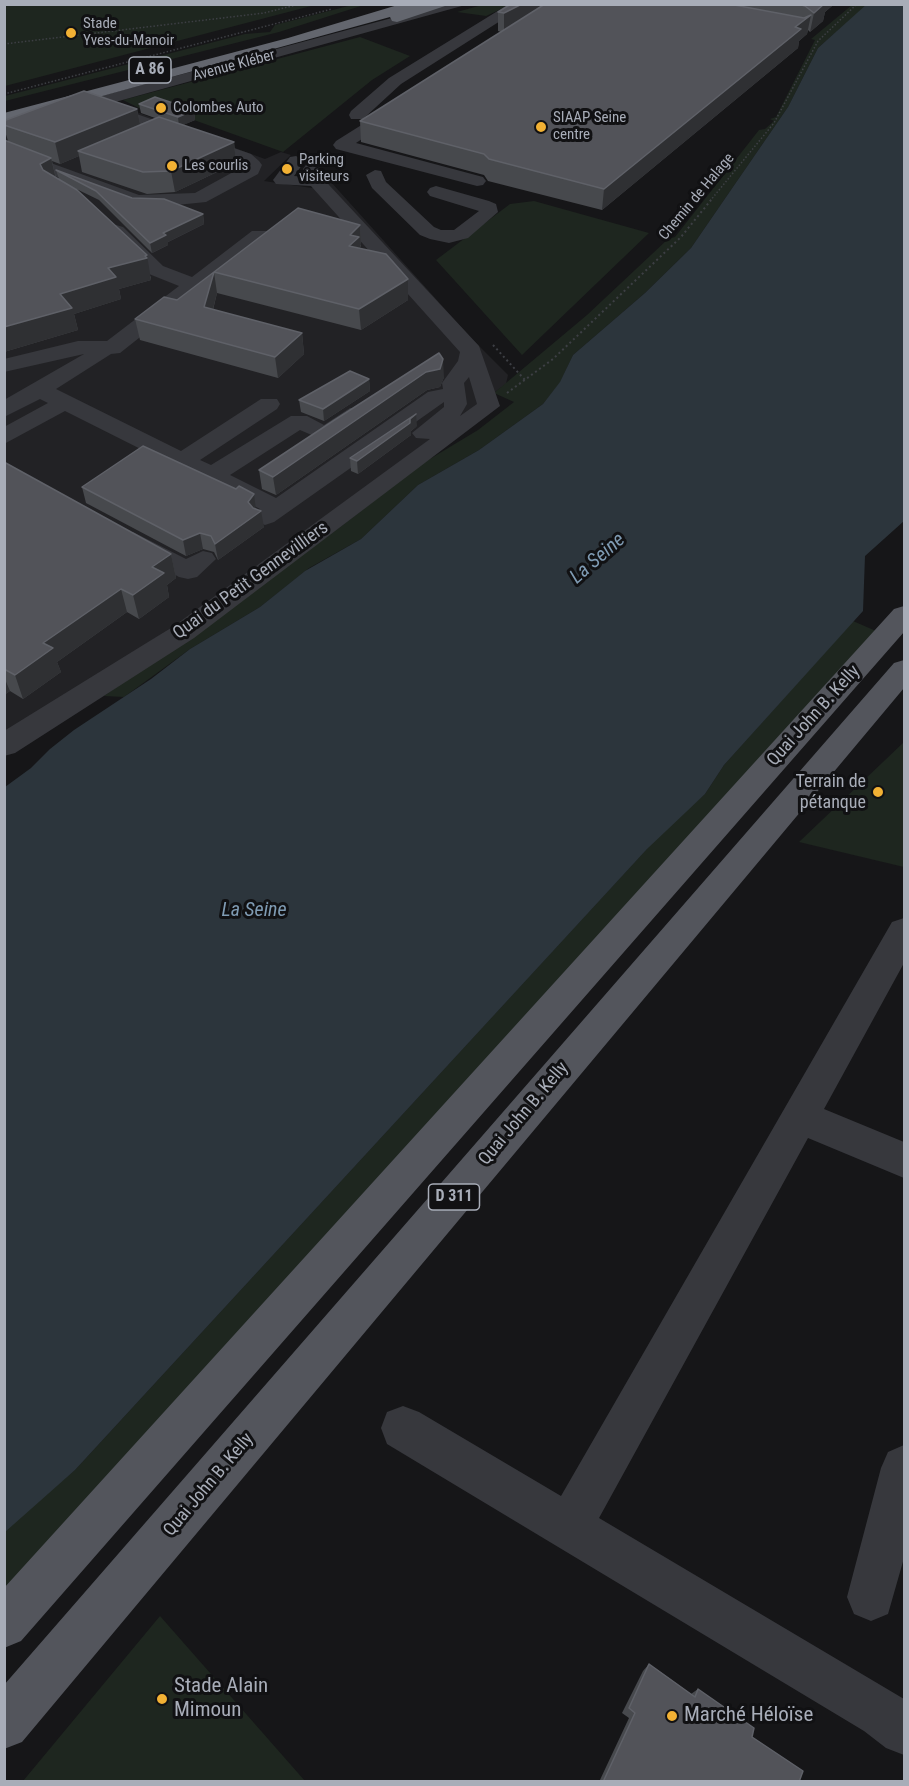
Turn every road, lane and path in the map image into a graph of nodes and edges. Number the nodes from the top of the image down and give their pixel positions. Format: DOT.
graph roads {
  1 [pos="300,4"];
  2 [pos="373,4"];
  3 [pos="401,4"];
  4 [pos="418,4"];
  5 [pos="462,4"];
  6 [pos="520,4"];
  7 [pos="857,4"];
  8 [pos="340,7"];
  9 [pos="439,9"];
  10 [pos="486,24"];
  11 [pos="294,38"];
  12 [pos="4,44"];
  13 [pos="4,94"];
  14 [pos="416,96"];
  15 [pos="90,104"];
  16 [pos="4,106"];
  17 [pos="4,118"];
  18 [pos="4,127"];
  19 [pos="162,129"];
  20 [pos="142,138"];
  21 [pos="4,151"];
  22 [pos="81,164"];
  23 [pos="4,165"];
  24 [pos="61,172"];
  25 [pos="477,181"];
  26 [pos="412,186"];
  27 [pos="82,199"];
  28 [pos="112,227"];
  29 [pos="259,235"];
  30 [pos="194,285"];
  31 [pos="467,346"];
  32 [pos="101,353"];
  33 [pos="444,355"];
  34 [pos="4,366"];
  35 [pos="525,380"];
  36 [pos="40,390"];
  37 [pos="453,394"];
  38 [pos="378,399"];
  39 [pos="65,402"];
  40 [pos="268,404"];
  41 [pos="4,410"];
  42 [pos="4,437"];
  43 [pos="183,460"];
  44 [pos="212,475"];
  45 [pos="116,531"];
  46 [pos="203,560"];
  47 [pos="904,615"];
  48 [pos="904,670"];
  49 [pos="4,724"];
  50 [pos="4,745"];
  51 [pos="904,932"];
  52 [pos="800,1117"];
  53 [pos="904,1160"];
  54 [pos="404,1428"];
  55 [pos="904,1468"];
  56 [pos="569,1527"];
  57 [pos="871,1597"];
  58 [pos="4,1624"];
  59 [pos="4,1724"];
  60 [pos="904,1730"];
  1 -- 12 [label="path"];
  2 -- 11 [label="highway"];
  3 -- 11 [label="highway, A 86"];
  4 -- 11 [label="highway, A 86"];
  5 -- 9 [label="street, Avenue Kléber"];
  6 -- 10 [label="street"];
  7 -- 35 [label="path, Chemin de Halage"];
  8 -- 13 [label="path"];
  9 -- 10 [label="street"];
  9 -- 11 [label="highway"];
  9 -- 15 [label="street, Avenue Kléber"];
  10 -- 31 [label="street"];
  11 -- 16 [label="highway, A 86"];
  11 -- 17 [label="highway, A 86"];
  14 -- 25 [label="street"];
  15 -- 18 [label="street, Avenue Kléber"];
  15 -- 19 [label="street"];
  19 -- 20 [label="street"];
  19 -- 24 [label="street"];
  21 -- 24 [label="street"];
  22 -- 24 [label="street"];
  23 -- 27 [label="street"];
  26 -- 26 [label="street"];
  28 -- 30 [label="street"];
  29 -- 30 [label="street"];
  30 -- 34 [label="street"];
  31 -- 33 [label="street"];
  31 -- 37 [label="street"];
  31 -- 50 [label="street, Quai du Petit Gennevilliers"];
  32 -- 36 [label="street"];
  36 -- 39 [label="street"];
  36 -- 41 [label="street"];
  37 -- 44 [label="street"];
  37 -- 49 [label="street"];
  38 -- 44 [label="street"];
  39 -- 42 [label="street"];
  39 -- 43 [label="street"];
  40 -- 43 [label="street"];
  43 -- 44 [label="street"];
  45 -- 46 [label="street"];
  47 -- 58 [label="main road, Quai John B. Kelly / D 311"];
  48 -- 59 [label="main road, Quai John B. Kelly / D 311"];
  51 -- 52 [label="street"];
  52 -- 53 [label="street"];
  52 -- 56 [label="street"];
  54 -- 56 [label="street"];
  55 -- 57 [label="street"];
  56 -- 60 [label="street"];
}
